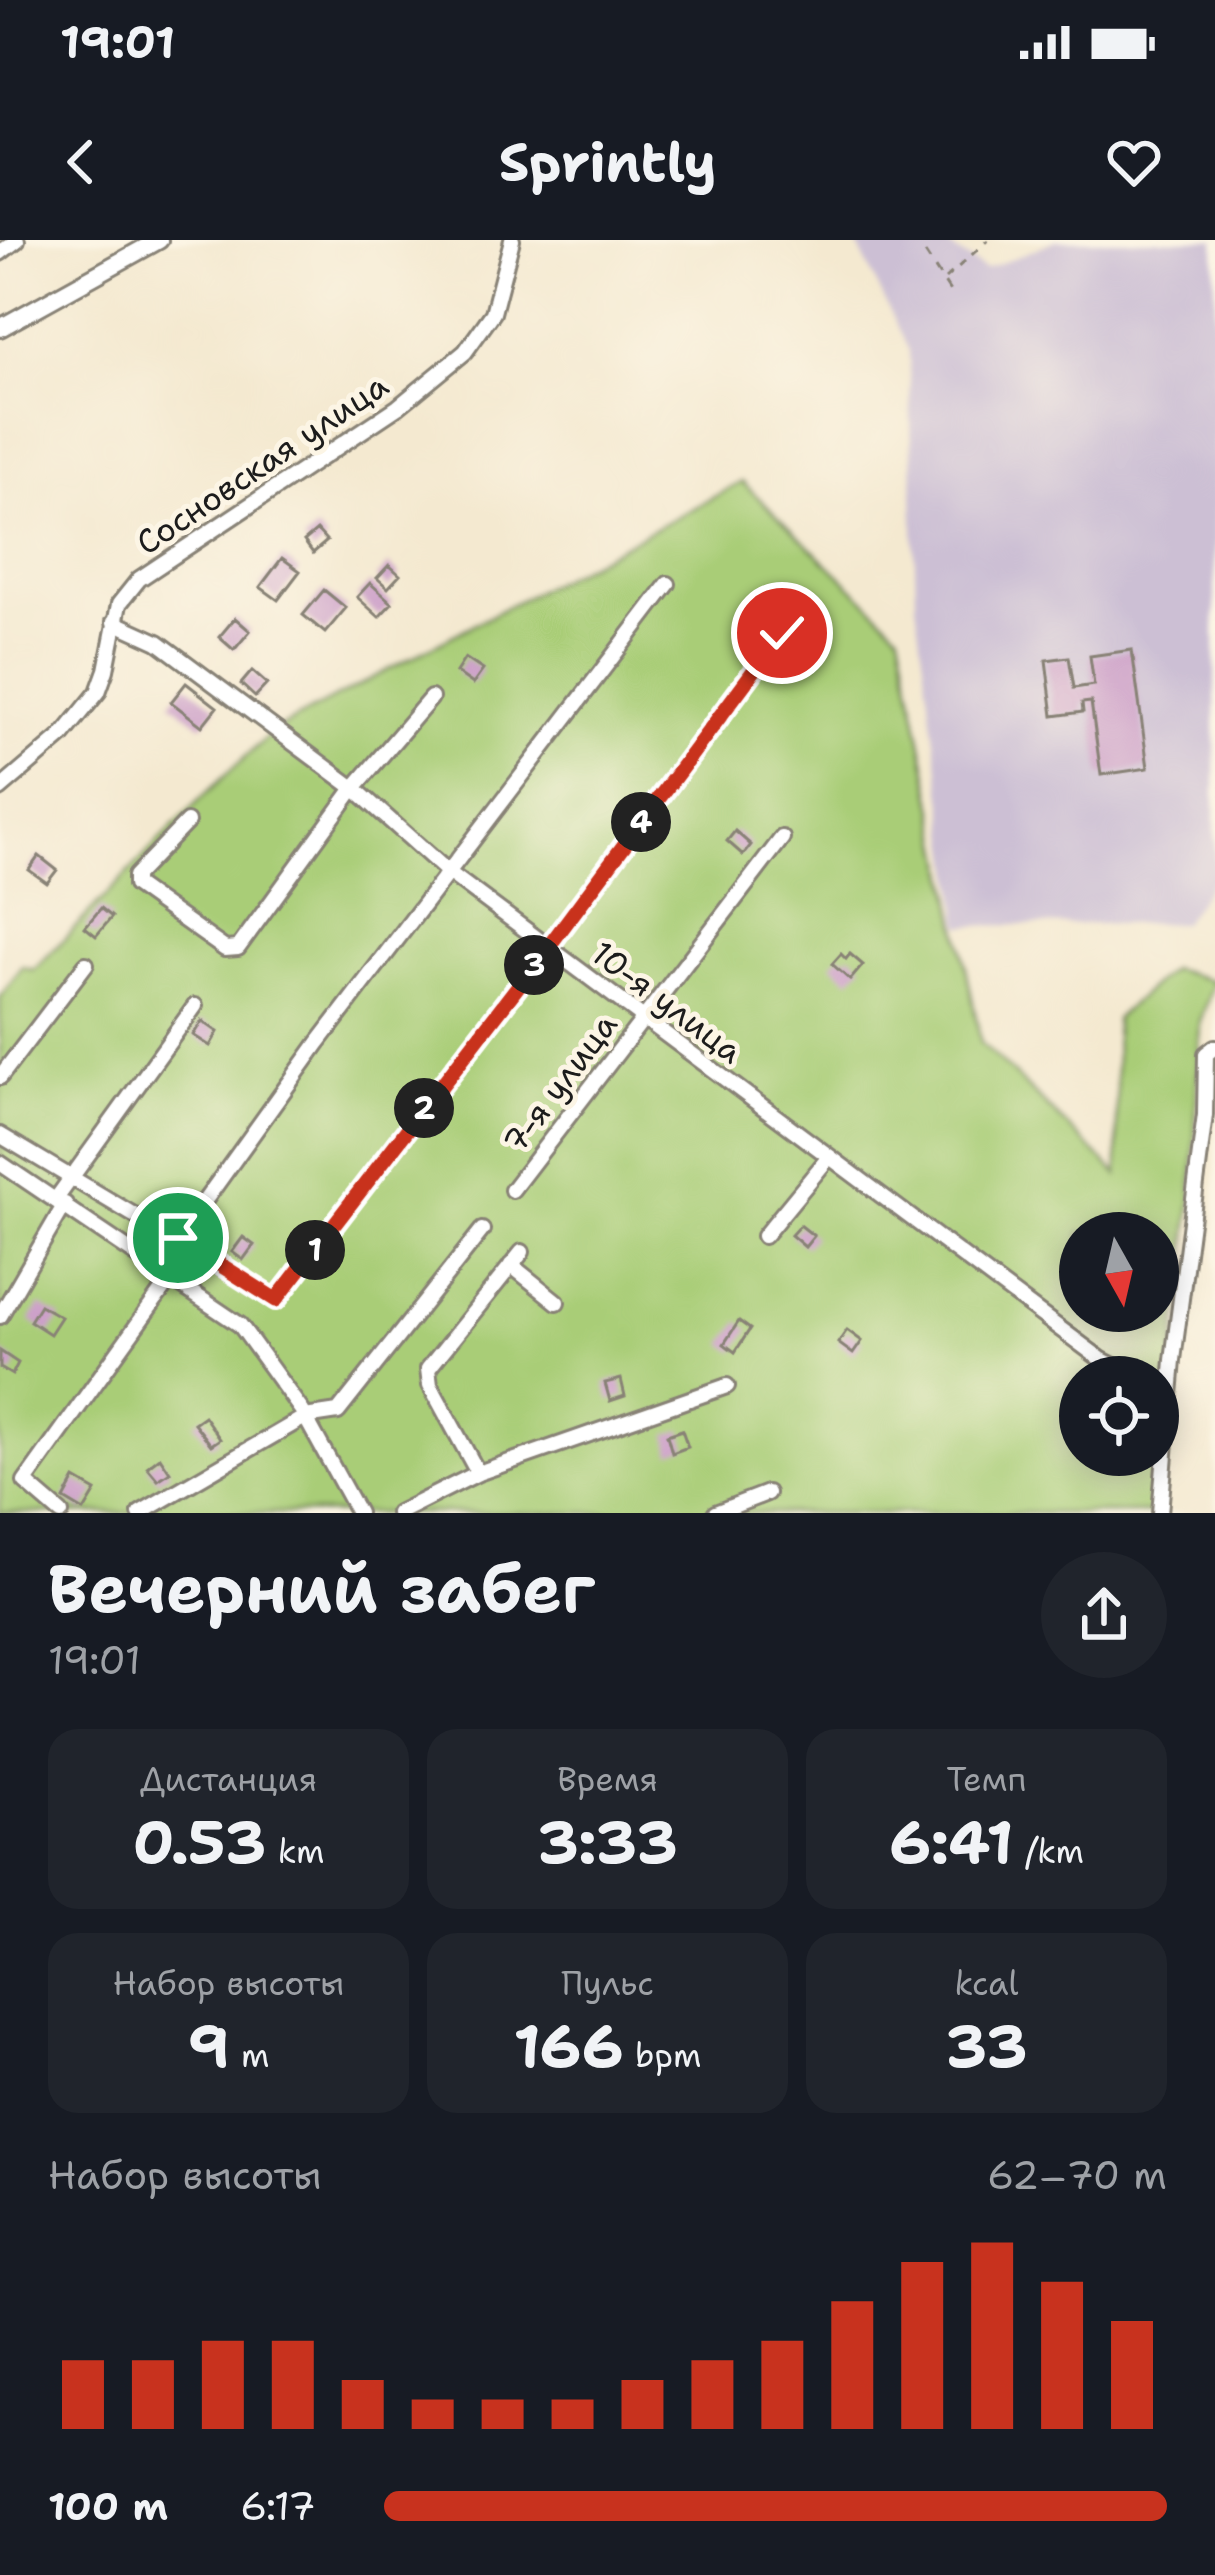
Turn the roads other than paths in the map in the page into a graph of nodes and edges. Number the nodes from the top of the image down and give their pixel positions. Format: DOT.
graph roads {
  1 [pos="17,240"];
  2 [pos="159,240"];
  3 [pos="512,240"];
  4 [pos="0,253"];
  5 [pos="0,328"];
  6 [pos="668,584"];
  7 [pos="114,622"];
  8 [pos="782,633"];
  9 [pos="431,698"];
  10 [pos="354,788"];
  11 [pos="0,789"];
  12 [pos="188,822"];
  13 [pos="782,838"];
  14 [pos="448,872"];
  15 [pos="549,946"];
  16 [pos="86,964"];
  17 [pos="195,1006"];
  18 [pos="644,1018"];
  19 [pos="1215,1047"];
  20 [pos="0,1077"];
  21 [pos="0,1135"];
  22 [pos="829,1156"];
  23 [pos="0,1163"];
  24 [pos="71,1177"];
  25 [pos="512,1190"];
  26 [pos="61,1202"];
  27 [pos="482,1230"];
  28 [pos="764,1236"];
  29 [pos="178,1238"];
  30 [pos="522,1252"];
  31 [pos="511,1265"];
  32 [pos="170,1279"];
  33 [pos="556,1302"];
  34 [pos="0,1316"];
  35 [pos="1097,1356"];
  36 [pos="1168,1356"];
  37 [pos="728,1386"];
  38 [pos="305,1417"];
  39 [pos="478,1473"];
  40 [pos="1161,1476"];
  41 [pos="767,1493"];
  42 [pos="61,1513"];
  43 [pos="140,1513"];
  44 [pos="358,1513"];
  45 [pos="398,1513"];
  46 [pos="715,1513"];
  47 [pos="1160,1513"];
  1 -- 4 [label="street"];
  2 -- 5 [label="main road"];
  3 -- 7 [label="street, Сосновская улица"];
  6 -- 14 [label="street"];
  7 -- 10 [label="street, 10-я улица"];
  7 -- 11 [label="street, Сосновская улица"];
  8 -- 15 [label="street"];
  9 -- 10 [label="street"];
  10 -- 12 [label="street"];
  10 -- 14 [label="street, 10-я улица"];
  13 -- 18 [label="street, 7-я улица"];
  14 -- 15 [label="street, 10-я улица"];
  14 -- 29 [label="street"];
  15 -- 18 [label="street, 10-я улица"];
  15 -- 29 [label="street"];
  16 -- 20 [label="street"];
  17 -- 24 [label="street"];
  18 -- 22 [label="street, 10-я улица"];
  18 -- 25 [label="street, 7-я улица"];
  19 -- 36 [label="street"];
  21 -- 24 [label="street"];
  22 -- 28 [label="street"];
  22 -- 35 [label="street, 10-я улица"];
  23 -- 26 [label="street"];
  24 -- 26 [label="street"];
  24 -- 29 [label="street"];
  26 -- 32 [label="street"];
  26 -- 34 [label="street"];
  27 -- 38 [label="street"];
  30 -- 31 [label="street"];
  31 -- 33 [label="street"];
  31 -- 39 [label="street"];
  32 -- 38 [label="street"];
  32 -- 42 [label="street"];
  37 -- 39 [label="street"];
  38 -- 43 [label="street"];
  38 -- 44 [label="street"];
  39 -- 45 [label="street"];
  40 -- 47 [label="street"];
  41 -- 46 [label="street"];
}
